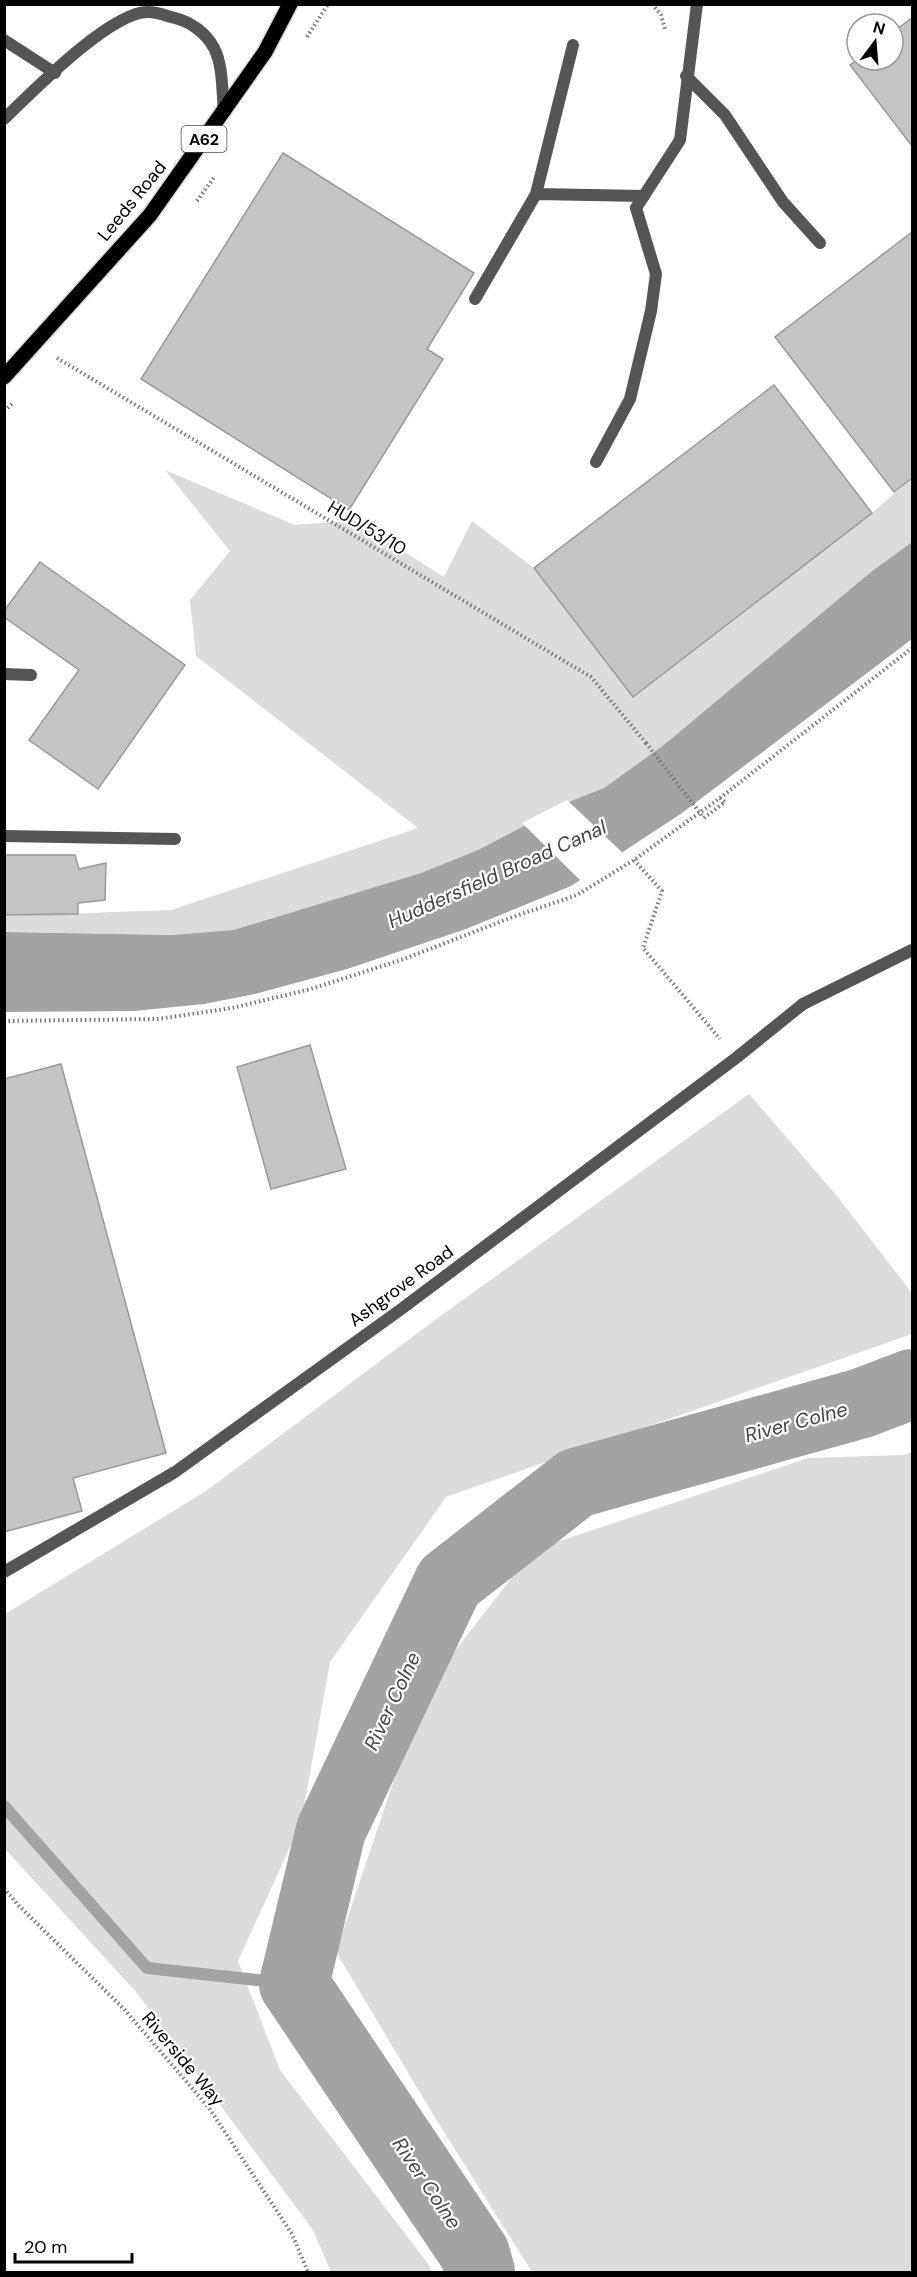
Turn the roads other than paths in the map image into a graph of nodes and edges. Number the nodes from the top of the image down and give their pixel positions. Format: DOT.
graph roads {
  1 [pos="290,4"];
  2 [pos="698,4"];
  3 [pos="4,40"];
  4 [pos="573,45"];
  5 [pos="55,73"];
  6 [pos="686,76"];
  7 [pos="224,111"];
  8 [pos="4,119"];
  9 [pos="536,194"];
  10 [pos="644,196"];
  11 [pos="820,243"];
  12 [pos="476,299"];
  13 [pos="4,377"];
  14 [pos="596,462"];
  15 [pos="4,674"];
  16 [pos="31,675"];
  17 [pos="4,836"];
  18 [pos="175,839"];
  19 [pos="912,950"];
  20 [pos="4,1572"];
  1 -- 7 [label="main road, Leeds Road / A62"];
  2 -- 6 [label="street"];
  3 -- 5 [label="street"];
  4 -- 9 [label="street"];
  5 -- 7 [label="street"];
  5 -- 8 [label="street"];
  6 -- 10 [label="street"];
  6 -- 11 [label="street"];
  7 -- 13 [label="main road, Leeds Road / A62"];
  9 -- 10 [label="street"];
  9 -- 12 [label="street"];
  10 -- 14 [label="street"];
  15 -- 16 [label="street"];
  17 -- 18 [label="street"];
  19 -- 20 [label="street, Ashgrove Road"];
}
